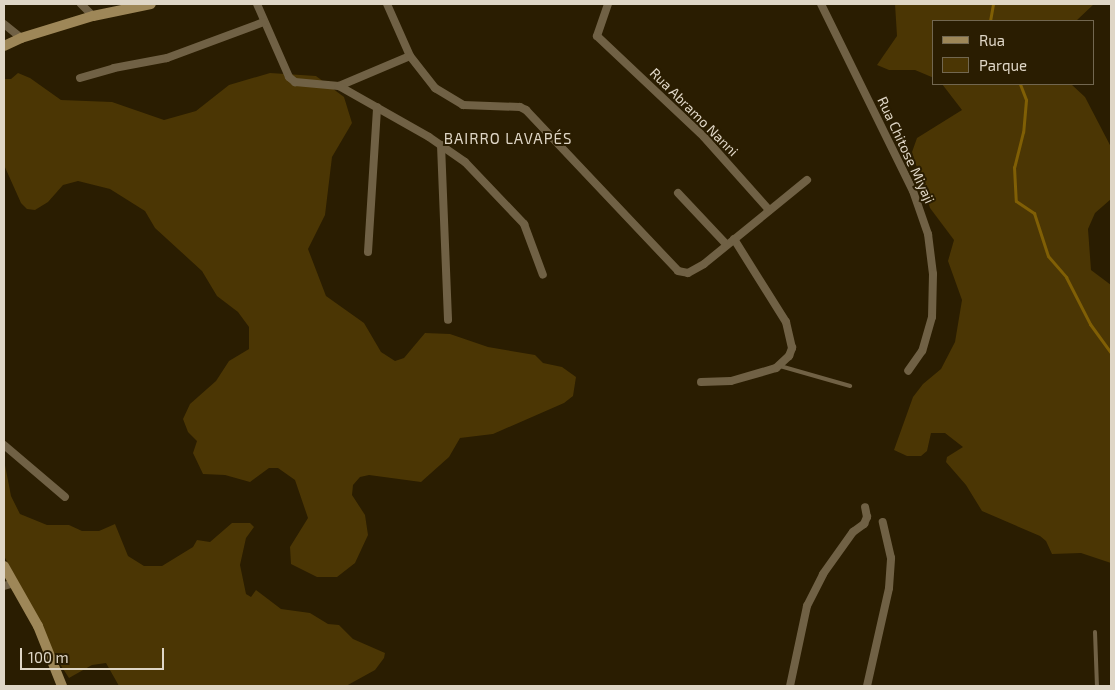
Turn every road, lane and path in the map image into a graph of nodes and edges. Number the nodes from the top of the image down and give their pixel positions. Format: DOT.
graph roads {
  1 [pos="81,4"];
  2 [pos="151,4"];
  3 [pos="257,4"];
  4 [pos="386,4"];
  5 [pos="608,4"];
  6 [pos="821,4"];
  7 [pos="93,16"];
  8 [pos="264,22"];
  9 [pos="4,24"];
  10 [pos="21,38"];
  11 [pos="4,46"];
  12 [pos="410,56"];
  13 [pos="80,78"];
  14 [pos="339,86"];
  15 [pos="377,107"];
  16 [pos="441,145"];
  17 [pos="806,180"];
  18 [pos="678,193"];
  19 [pos="769,210"];
  20 [pos="734,239"];
  21 [pos="727,245"];
  22 [pos="368,252"];
  23 [pos="543,275"];
  24 [pos="448,320"];
  25 [pos="779,366"];
  26 [pos="908,371"];
  27 [pos="701,382"];
  28 [pos="850,386"];
  29 [pos="4,445"];
  30 [pos="65,497"];
  31 [pos="865,507"];
  32 [pos="883,522"];
  33 [pos="4,566"];
  34 [pos="14,583"];
  35 [pos="4,586"];
  36 [pos="1095,632"];
  37 [pos="62,686"];
  38 [pos="790,686"];
  39 [pos="867,686"];
  40 [pos="1096,686"];
  1 -- 7 [label="street"];
  2 -- 7 [label="main road"];
  3 -- 8 [label="street"];
  4 -- 12 [label="street"];
  5 -- 19 [label="street, Rua Abramo Nanni"];
  6 -- 26 [label="street, Rua Chitose Miyaji"];
  7 -- 10 [label="main road"];
  8 -- 13 [label="street"];
  8 -- 14 [label="street"];
  9 -- 10 [label="street"];
  10 -- 11 [label="main road"];
  12 -- 14 [label="street"];
  12 -- 21 [label="street"];
  14 -- 15 [label="street"];
  15 -- 16 [label="street"];
  15 -- 22 [label="street"];
  16 -- 23 [label="street"];
  16 -- 24 [label="street"];
  17 -- 19 [label="street"];
  18 -- 21 [label="street"];
  19 -- 20 [label="street"];
  20 -- 21 [label="street"];
  20 -- 25 [label="street"];
  25 -- 27 [label="street"];
  25 -- 28 [label="lane"];
  29 -- 30 [label="street"];
  31 -- 38 [label="street"];
  32 -- 39 [label="street"];
  33 -- 34 [label="main road"];
  34 -- 35 [label="street"];
  34 -- 37 [label="main road"];
  36 -- 40 [label="lane"];
}
